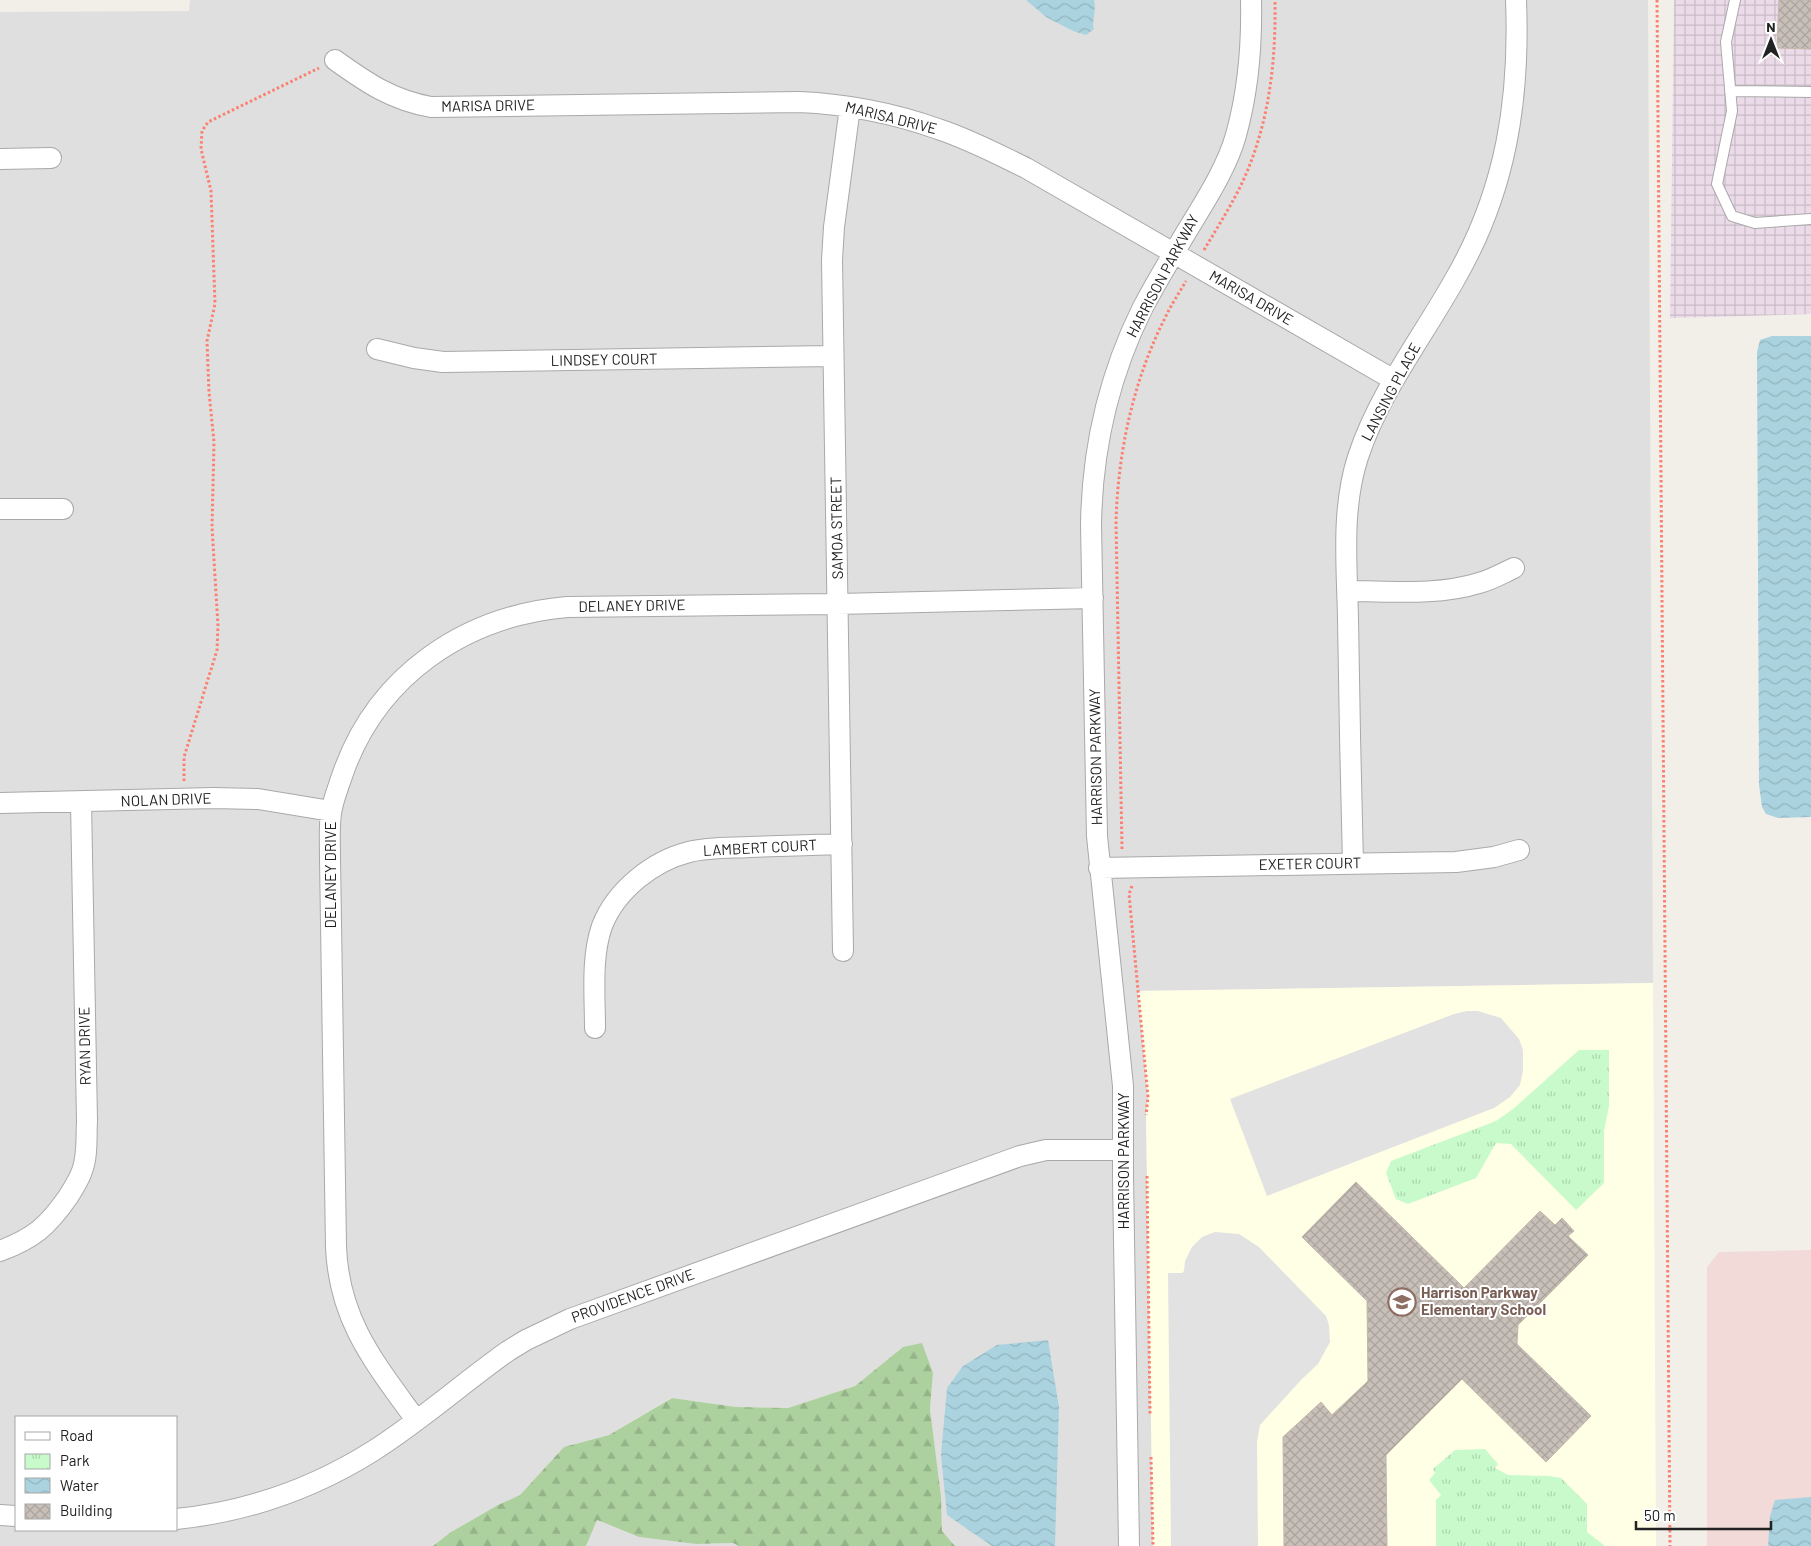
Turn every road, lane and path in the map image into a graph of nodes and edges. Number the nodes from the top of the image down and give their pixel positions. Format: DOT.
graph roads {
  1 [pos="1251,0"];
  2 [pos="1275,0"];
  3 [pos="1516,0"];
  4 [pos="1657,0"];
  5 [pos="1735,0"];
  6 [pos="335,60"];
  7 [pos="1730,91"];
  8 [pos="1811,92"];
  9 [pos="850,107"];
  10 [pos="51,158"];
  11 [pos="0,159"];
  12 [pos="1811,219"];
  13 [pos="1174,253"];
  14 [pos="1196,266"];
  15 [pos="377,349"];
  16 [pos="833,356"];
  17 [pos="1394,380"];
  18 [pos="0,509"];
  19 [pos="63,509"];
  20 [pos="1514,568"];
  21 [pos="1348,591"];
  22 [pos="1093,598"];
  23 [pos="838,604"];
  24 [pos="184,799"];
  25 [pos="80,802"];
  26 [pos="0,803"];
  27 [pos="331,812"];
  28 [pos="842,844"];
  29 [pos="1519,850"];
  30 [pos="1353,864"];
  31 [pos="1126,867"];
  32 [pos="1099,868"];
  33 [pos="843,951"];
  34 [pos="595,1028"];
  35 [pos="1146,1115"];
  36 [pos="1123,1150"];
  37 [pos="1147,1176"];
  38 [pos="0,1251"];
  39 [pos="1150,1416"];
  40 [pos="416,1420"];
  41 [pos="1151,1457"];
  42 [pos="0,1515"];
  43 [pos="15,1516"];
  44 [pos="178,1519"];
  45 [pos="1129,1546"];
  46 [pos="1153,1546"];
  47 [pos="1670,1546"];
  1 -- 13 [label="street, HARRISON PARKWAY"];
  2 -- 14 [label="path"];
  3 -- 17 [label="street, LANSING PLACE"];
  4 -- 47 [label="path"];
  5 -- 7 [label="lane"];
  6 -- 9 [label="street, MARISA DRIVE"];
  6 -- 24 [label="path"];
  7 -- 8 [label="lane"];
  7 -- 12 [label="lane"];
  9 -- 13 [label="street, MARISA DRIVE"];
  9 -- 16 [label="street, SAMOA STREET"];
  10 -- 11 [label="street"];
  13 -- 14 [label="street, MARISA DRIVE"];
  13 -- 22 [label="street, HARRISON PARKWAY"];
  14 -- 17 [label="street, MARISA DRIVE"];
  14 -- 31 [label="path"];
  15 -- 16 [label="street, LINDSEY COURT"];
  16 -- 23 [label="street, SAMOA STREET"];
  17 -- 21 [label="street, LANSING PLACE"];
  18 -- 19 [label="street"];
  20 -- 21 [label="street"];
  21 -- 30 [label="street, LANSING PLACE"];
  22 -- 23 [label="street, DELANEY DRIVE"];
  22 -- 32 [label="street, HARRISON PARKWAY"];
  23 -- 27 [label="street, DELANEY DRIVE"];
  23 -- 28 [label="street, SAMOA STREET"];
  24 -- 25 [label="street, NOLAN DRIVE"];
  24 -- 27 [label="street, NOLAN DRIVE"];
  25 -- 26 [label="street, NOLAN DRIVE"];
  25 -- 38 [label="street, RYAN DRIVE"];
  27 -- 40 [label="street, DELANEY DRIVE"];
  28 -- 33 [label="street, SAMOA STREET"];
  28 -- 34 [label="street, LAMBERT COURT"];
  29 -- 30 [label="street, EXETER COURT"];
  30 -- 31 [label="street, EXETER COURT"];
  31 -- 32 [label="street, EXETER COURT"];
  31 -- 35 [label="path"];
  32 -- 36 [label="street, HARRISON PARKWAY"];
  36 -- 40 [label="street, PROVIDENCE DRIVE"];
  36 -- 45 [label="street, HARRISON PARKWAY"];
  37 -- 39 [label="path"];
  40 -- 44 [label="street, PROVIDENCE DRIVE"];
  41 -- 46 [label="path"];
  42 -- 43 [label="street"];
}
